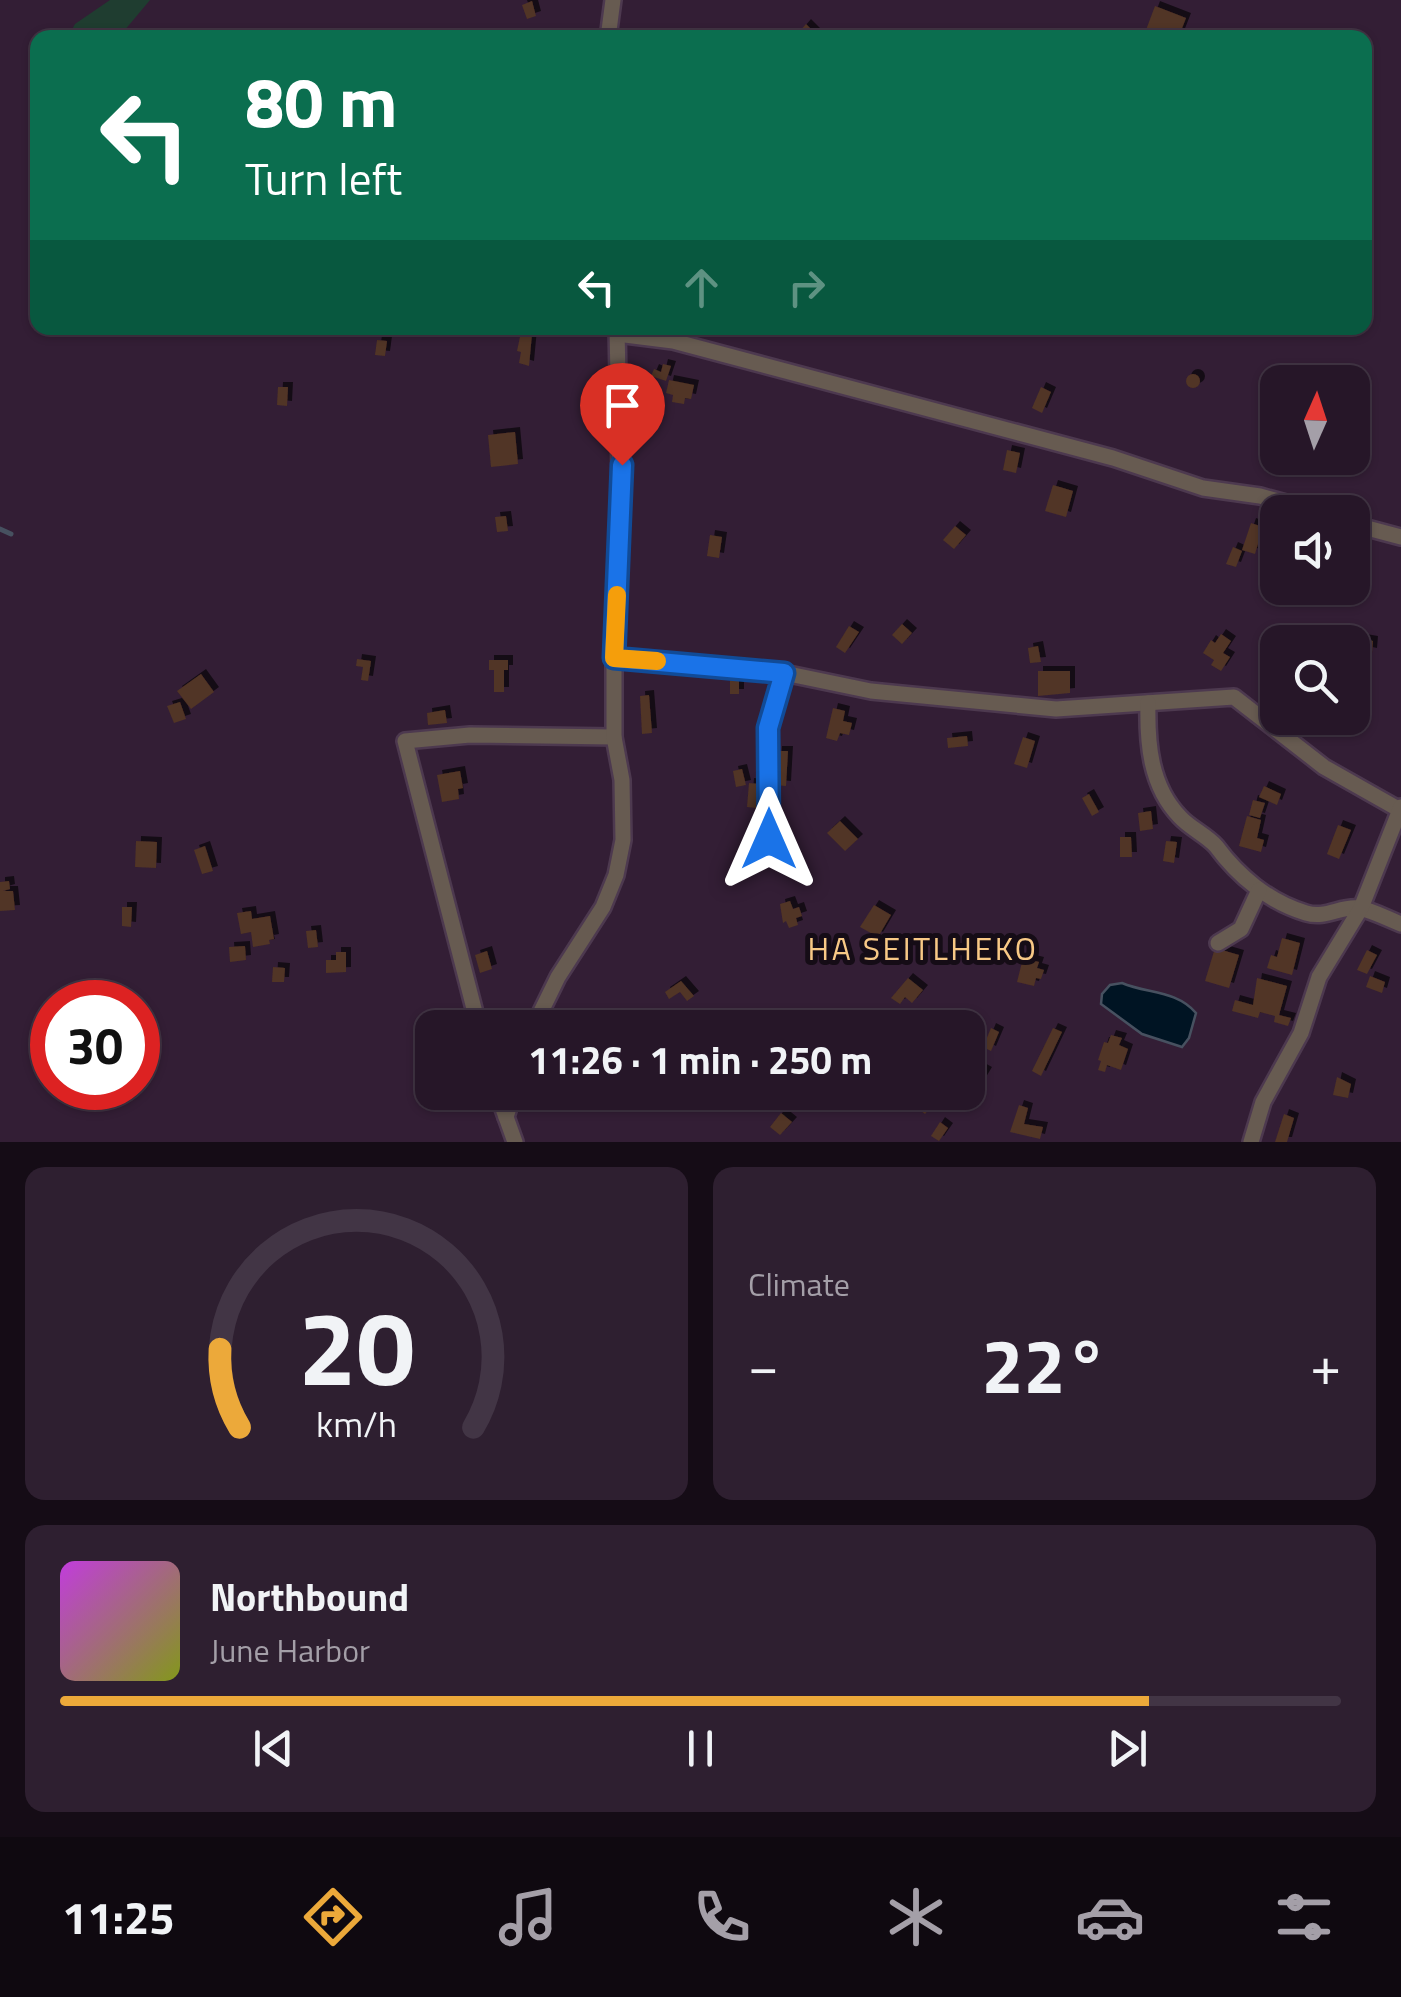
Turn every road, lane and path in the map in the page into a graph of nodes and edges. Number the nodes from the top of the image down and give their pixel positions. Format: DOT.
graph roads {
  1 [pos="614,0"];
  2 [pos="609,30"];
  3 [pos="617,335"];
  4 [pos="640,335"];
  5 [pos="1260,496"];
  6 [pos="1370,528"];
  7 [pos="1401,536"];
  8 [pos="614,658"];
  9 [pos="784,673"];
  10 [pos="1148,703"];
  11 [pos="614,737"];
  12 [pos="1401,809"];
  13 [pos="769,839"];
  14 [pos="1259,890"];
  15 [pos="1361,908"];
  16 [pos="1401,924"];
  17 [pos="1218,943"];
  18 [pos="474,1010"];
  19 [pos="542,1010"];
  20 [pos="503,1110"];
  21 [pos="508,1110"];
  22 [pos="506,1117"];
  23 [pos="515,1142"];
  24 [pos="1251,1142"];
  1 -- 2 [label="street"];
  3 -- 8 [label="street"];
  4 -- 5 [label="street"];
  6 -- 7 [label="street"];
  8 -- 9 [label="street"];
  8 -- 11 [label="street"];
  9 -- 10 [label="street"];
  9 -- 13 [label="street"];
  10 -- 12 [label="street"];
  10 -- 14 [label="street"];
  11 -- 18 [label="street"];
  11 -- 19 [label="street"];
  12 -- 15 [label="street"];
  14 -- 15 [label="street"];
  14 -- 17 [label="street"];
  15 -- 16 [label="street"];
  15 -- 24 [label="street"];
  20 -- 22 [label="street"];
  21 -- 22 [label="street"];
  22 -- 23 [label="street"];
}
